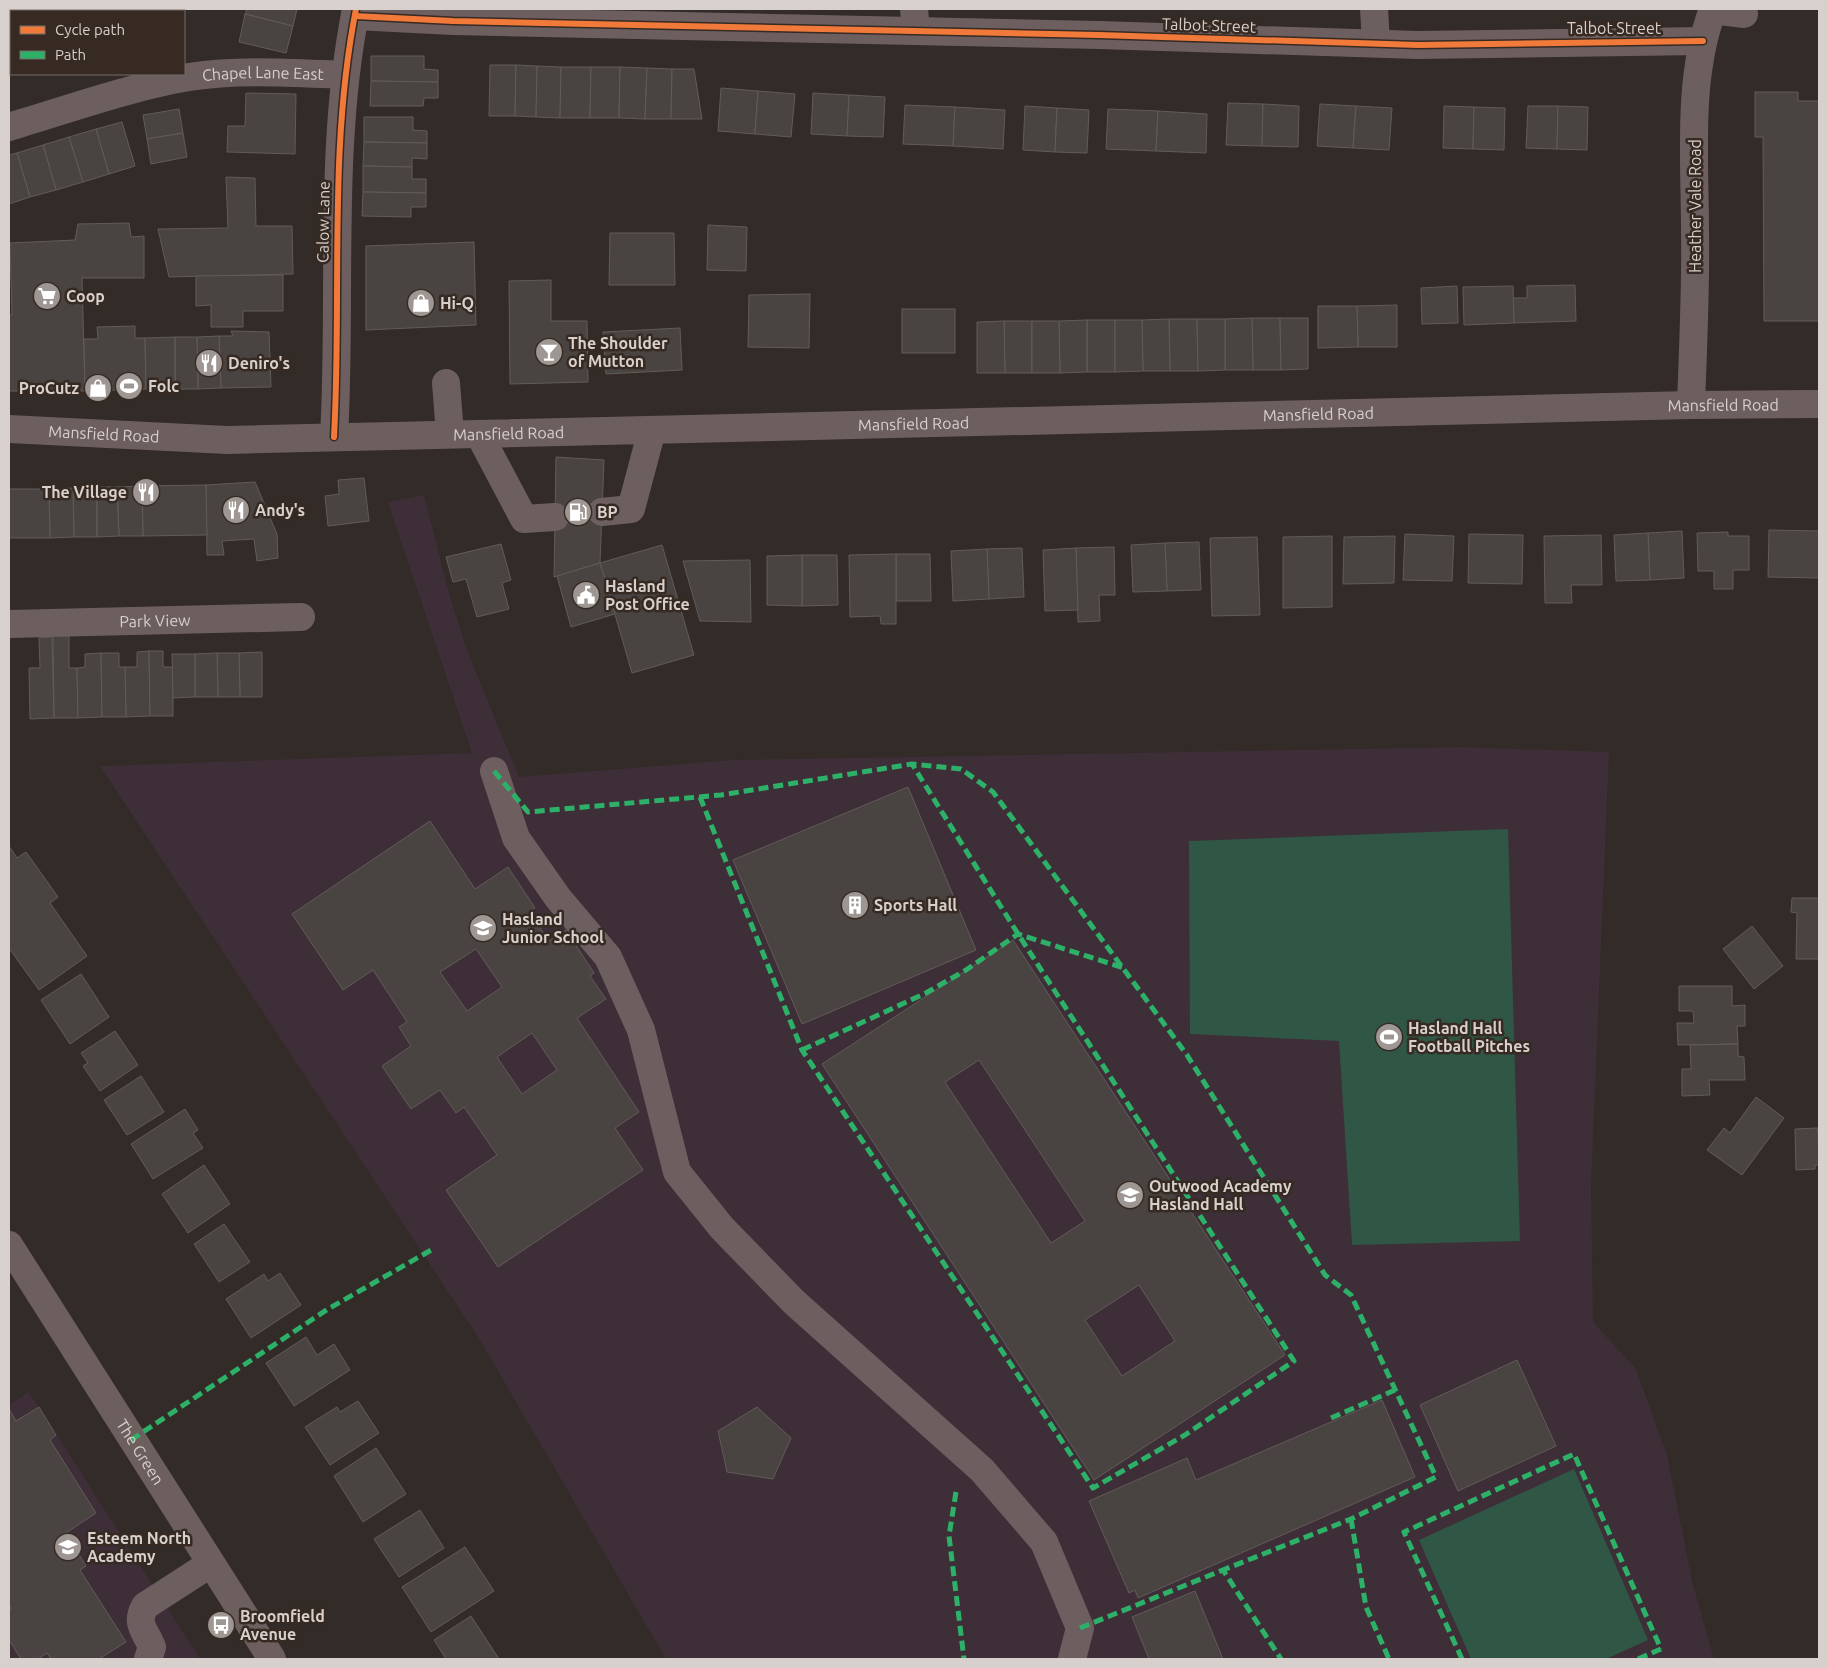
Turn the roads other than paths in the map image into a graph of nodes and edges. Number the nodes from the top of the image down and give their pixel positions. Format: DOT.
graph roads {
  1 [pos="1374,9"];
  2 [pos="1712,10"];
  3 [pos="356,13"];
  4 [pos="1744,14"];
  5 [pos="915,20"];
  6 [pos="1703,41"];
  7 [pos="1376,43"];
  8 [pos="344,75"];
  9 [pos="9,127"];
  10 [pos="446,383"];
  11 [pos="1819,404"];
  12 [pos="1691,405"];
  13 [pos="9,429"];
  14 [pos="652,430"];
  15 [pos="450,434"];
  16 [pos="479,434"];
  17 [pos="334,437"];
  18 [pos="602,512"];
  19 [pos="555,517"];
  20 [pos="301,617"];
  21 [pos="9,624"];
  22 [pos="494,771"];
  23 [pos="9,1245"];
  24 [pos="210,1564"];
  25 [pos="148,1659"];
  26 [pos="272,1659"];
  27 [pos="1072,1659"];
  1 -- 7 [label="street"];
  2 -- 4 [label="street"];
  2 -- 6 [label="street, Heather Vale Road"];
  3 -- 5 [label="street, Talbot Street"];
  3 -- 8 [label="street, Calow Lane"];
  5 -- 7 [label="street, Talbot Street"];
  6 -- 7 [label="street, Talbot Street"];
  6 -- 12 [label="street, Heather Vale Road"];
  8 -- 9 [label="street, Chapel Lane East"];
  8 -- 17 [label="street, Calow Lane"];
  10 -- 15 [label="street"];
  11 -- 12 [label="main road, Mansfield Road"];
  12 -- 14 [label="main road, Mansfield Road"];
  13 -- 17 [label="main road, Mansfield Road"];
  14 -- 16 [label="main road, Mansfield Road"];
  14 -- 18 [label="street"];
  15 -- 16 [label="main road, Mansfield Road"];
  15 -- 17 [label="main road, Mansfield Road"];
  16 -- 19 [label="street"];
  20 -- 21 [label="street, Park View"];
  22 -- 27 [label="street"];
  23 -- 24 [label="main road, The Green"];
  24 -- 25 [label="street"];
  24 -- 26 [label="main road, The Green"];
}
